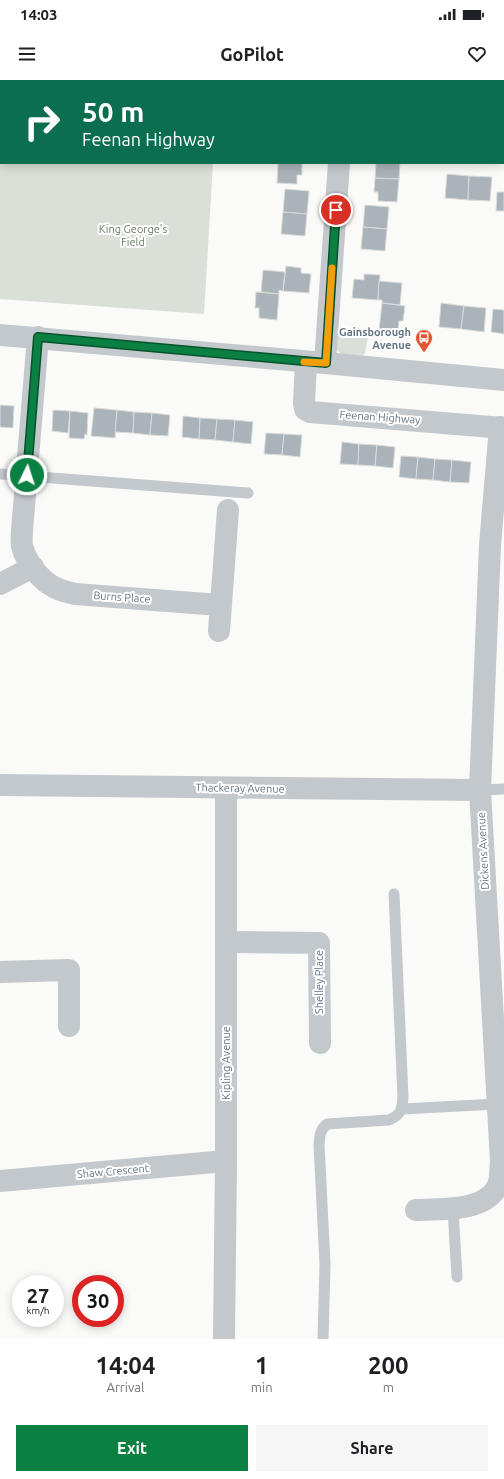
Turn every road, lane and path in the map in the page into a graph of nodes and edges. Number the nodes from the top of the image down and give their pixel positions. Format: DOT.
graph roads {
  1 [pos="339,164"];
  2 [pos="0,335"];
  3 [pos="38,337"];
  4 [pos="316,362"];
  5 [pos="504,380"];
  6 [pos="502,427"];
  7 [pos="0,474"];
  8 [pos="27,475"];
  9 [pos="248,493"];
  10 [pos="228,510"];
  11 [pos="33,567"];
  12 [pos="0,584"];
  13 [pos="220,605"];
  14 [pos="219,631"];
  15 [pos="0,785"];
  16 [pos="226,788"];
  17 [pos="504,789"];
  18 [pos="480,790"];
  19 [pos="394,894"];
  20 [pos="226,942"];
  21 [pos="0,972"];
  22 [pos="69,1026"];
  23 [pos="320,1043"];
  24 [pos="497,1104"];
  25 [pos="402,1109"];
  26 [pos="502,1160"];
  27 [pos="226,1161"];
  28 [pos="0,1181"];
  29 [pos="453,1209"];
  30 [pos="416,1210"];
  31 [pos="457,1277"];
  32 [pos="224,1339"];
  33 [pos="323,1339"];
  1 -- 4 [label="street"];
  2 -- 3 [label="street"];
  3 -- 4 [label="street"];
  3 -- 8 [label="street, Burns Place"];
  4 -- 5 [label="street"];
  4 -- 6 [label="street, Feenan Highway"];
  6 -- 18 [label="street, Dickens Avenue"];
  7 -- 8 [label="lane"];
  8 -- 9 [label="lane"];
  8 -- 11 [label="street, Burns Place"];
  10 -- 13 [label="street"];
  11 -- 12 [label="street"];
  11 -- 13 [label="street, Burns Place"];
  13 -- 14 [label="street"];
  15 -- 16 [label="street, Thackeray Avenue"];
  16 -- 18 [label="street, Thackeray Avenue"];
  16 -- 20 [label="street, Kipling Avenue"];
  17 -- 18 [label="lane"];
  18 -- 24 [label="street, Dickens Avenue"];
  19 -- 25 [label="lane"];
  20 -- 23 [label="street, Shelley Place"];
  20 -- 27 [label="street, Kipling Avenue"];
  21 -- 22 [label="street"];
  24 -- 25 [label="lane"];
  24 -- 26 [label="street, Dickens Avenue"];
  25 -- 33 [label="lane"];
  26 -- 29 [label="street, Dickens Avenue"];
  27 -- 28 [label="street, Shaw Crescent"];
  27 -- 32 [label="street, Kipling Avenue"];
  29 -- 30 [label="street, Dickens Avenue"];
  29 -- 31 [label="lane"];
}
